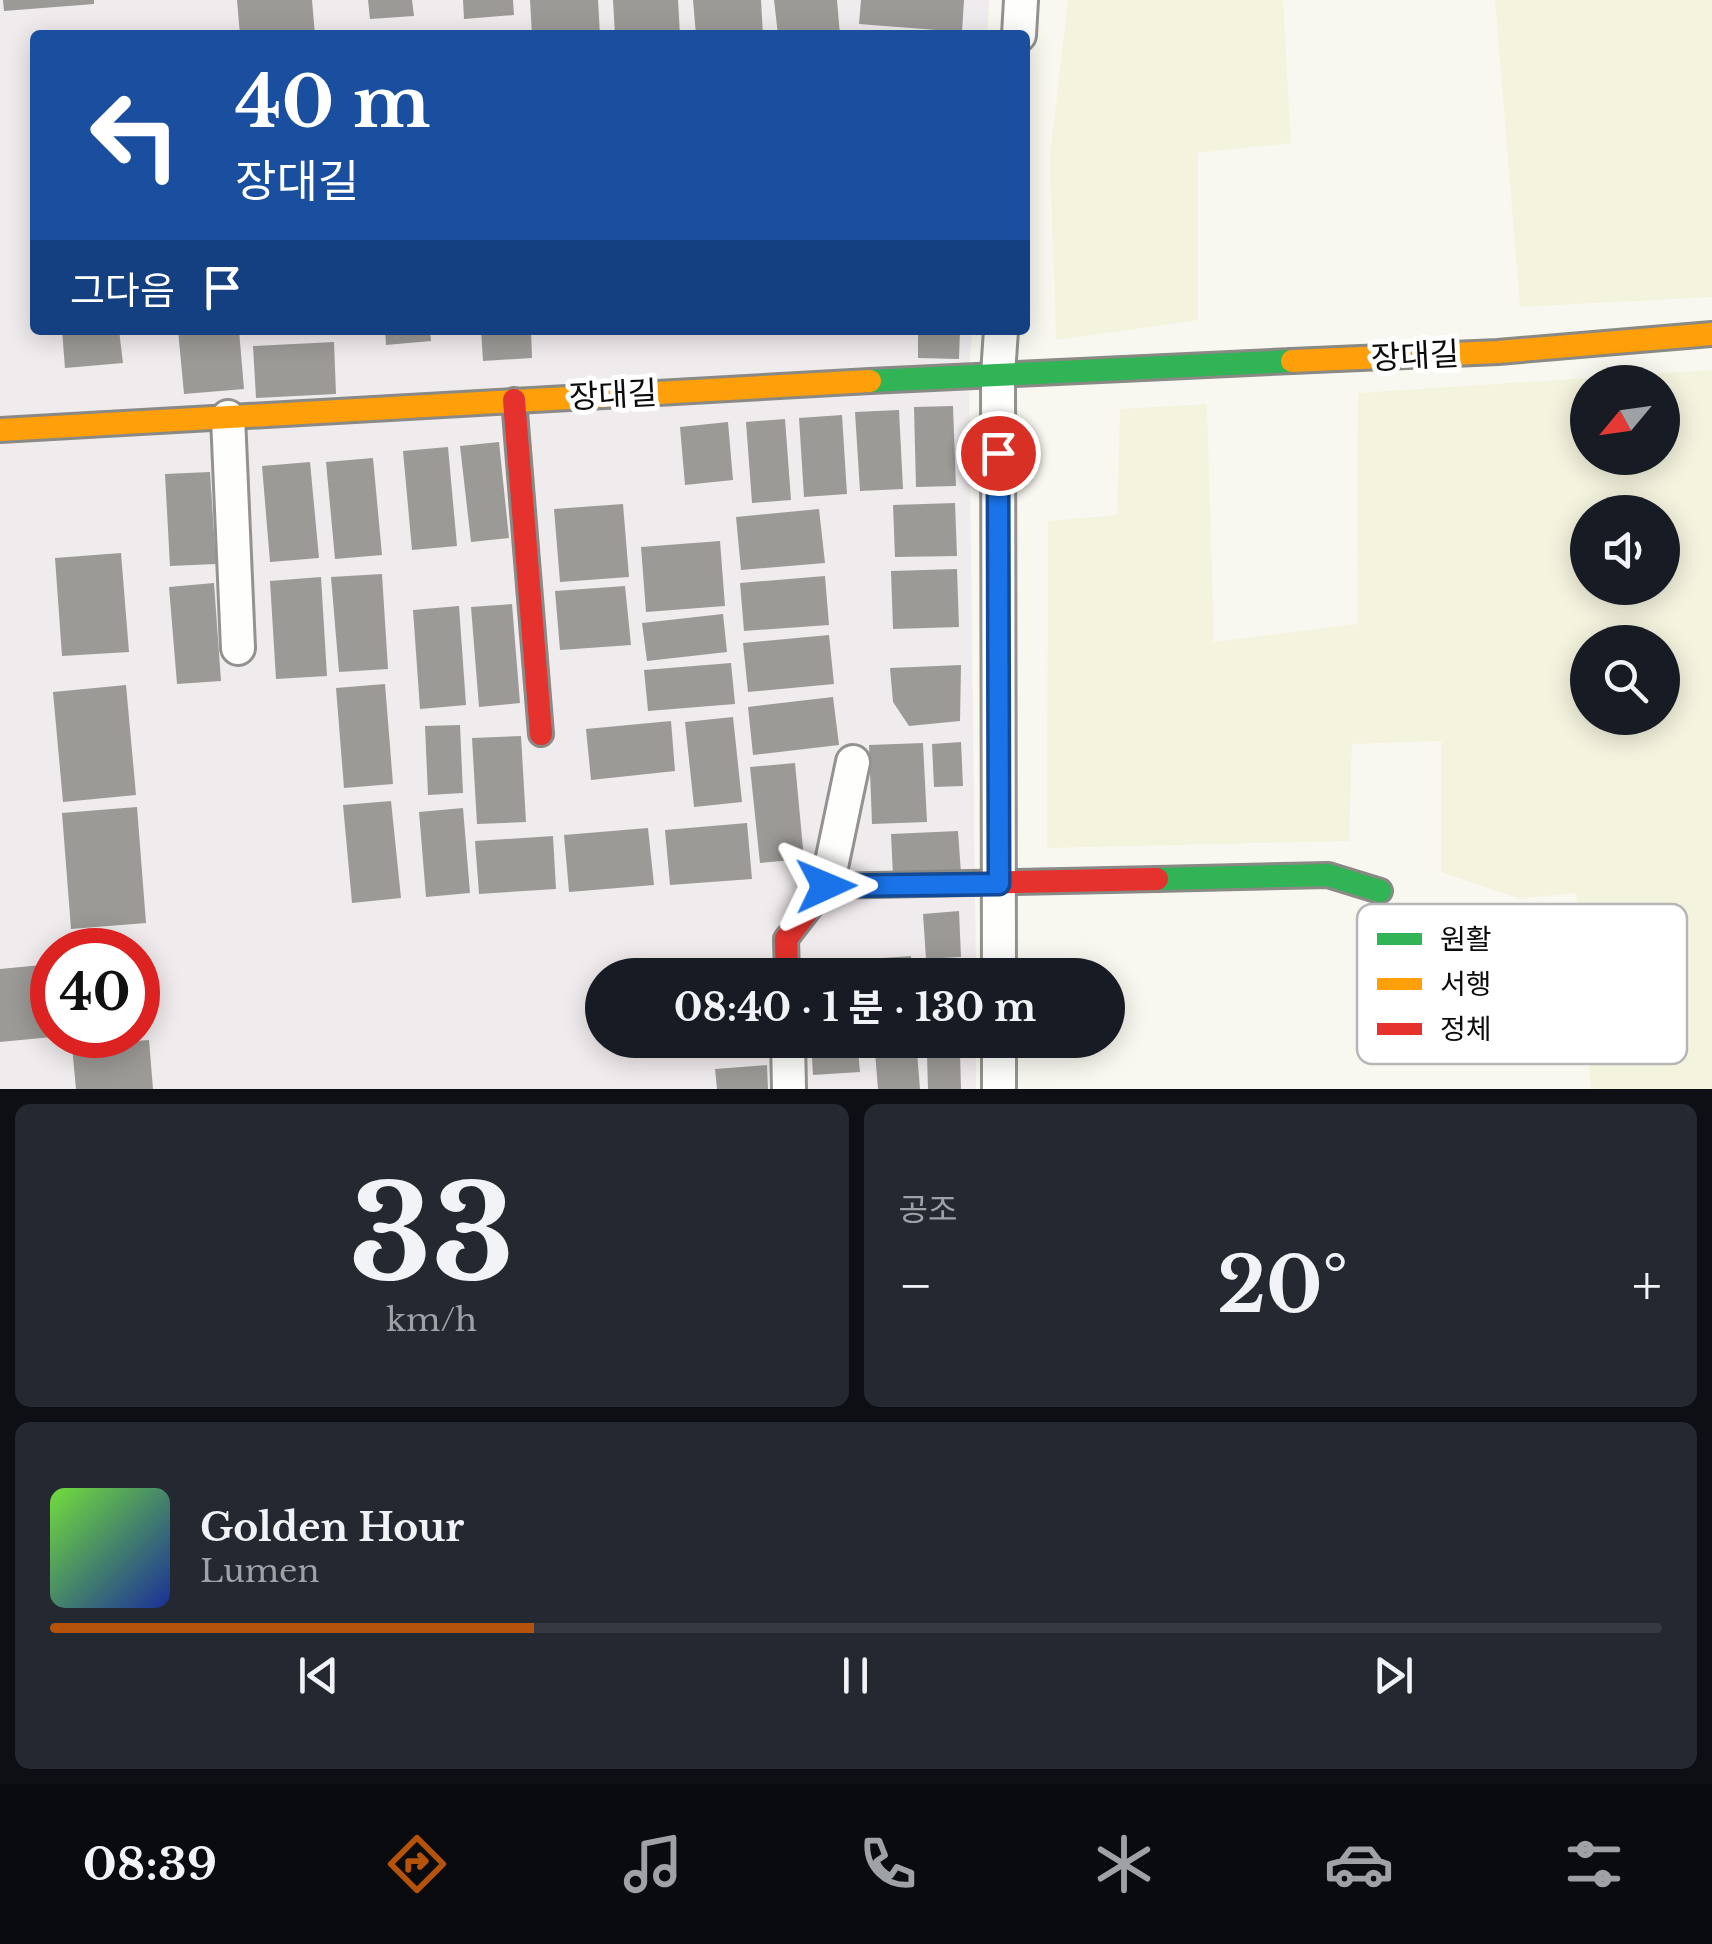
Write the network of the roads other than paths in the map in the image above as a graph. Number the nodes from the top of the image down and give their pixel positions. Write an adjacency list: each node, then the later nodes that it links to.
1 (1021, 0): 2 (street)
2 (1019, 30)
3 (1712, 334): 5 (street, 장대길)
4 (1001, 335): 5 (street)
5 (998, 374): 6 (street, 장대길); 12 (street)
6 (514, 400): 7 (street, 장대길); 10 (street)
7 (228, 417): 8 (street, 장대길); 9 (street)
8 (0, 430)
9 (238, 648)
10 (540, 734)
11 (853, 762): 13 (street)
12 (999, 884): 13 (street); 14 (street); 16 (street)
13 (826, 886): 15 (street)
14 (1380, 891)
15 (786, 958)
16 (999, 958)
17 (788, 1058): 19 (street)
18 (999, 1058): 20 (street)
19 (789, 1089)
20 (1000, 1089)

